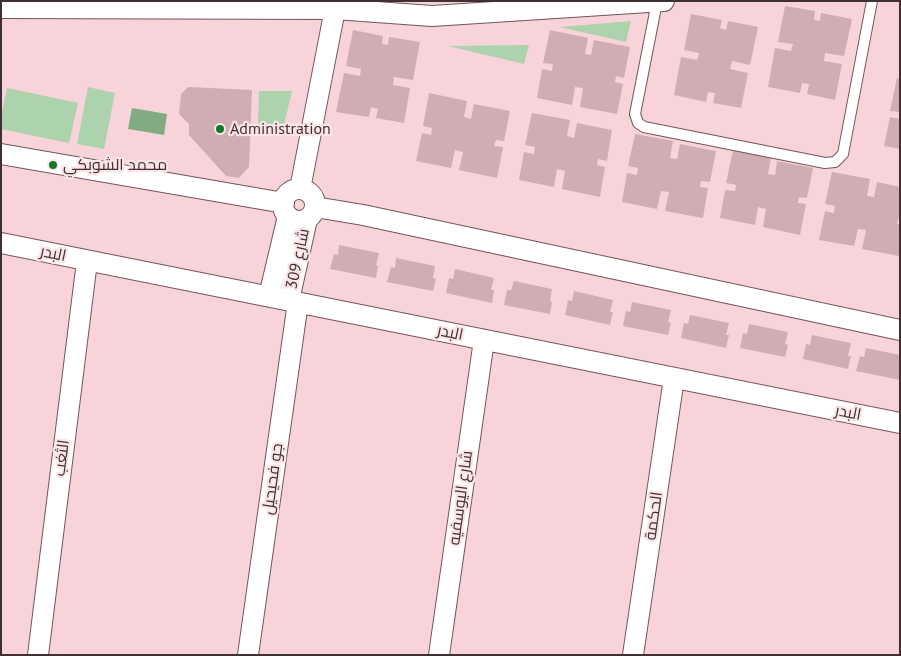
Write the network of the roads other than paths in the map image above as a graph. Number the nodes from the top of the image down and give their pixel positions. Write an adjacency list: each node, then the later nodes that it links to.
1 (872, 1): 2 (lane)
2 (660, 2): 4 (street)
3 (1, 8): 4 (street)
4 (335, 10): 6 (street)
5 (1, 154): 6 (street)
6 (298, 211): 9 (street, شارع 309); 10 (street, شارع 309); 11 (street)
7 (1, 243): 8 (street, البدر)
8 (87, 261): 9 (street, البدر); 15 (street, الثغب)
9 (269, 296): 10 (street, البدر)
10 (294, 301): 12 (street, البدر); 16 (street, جو فحيحيل)
11 (900, 330)
12 (484, 340): 13 (street, البدر); 17 (street, شارع اليوسفيه)
13 (674, 378): 14 (street, البدر); 18 (street, الحكمة)
14 (900, 424)
15 (38, 655)
16 (248, 655)
17 (439, 655)
18 (633, 655)

